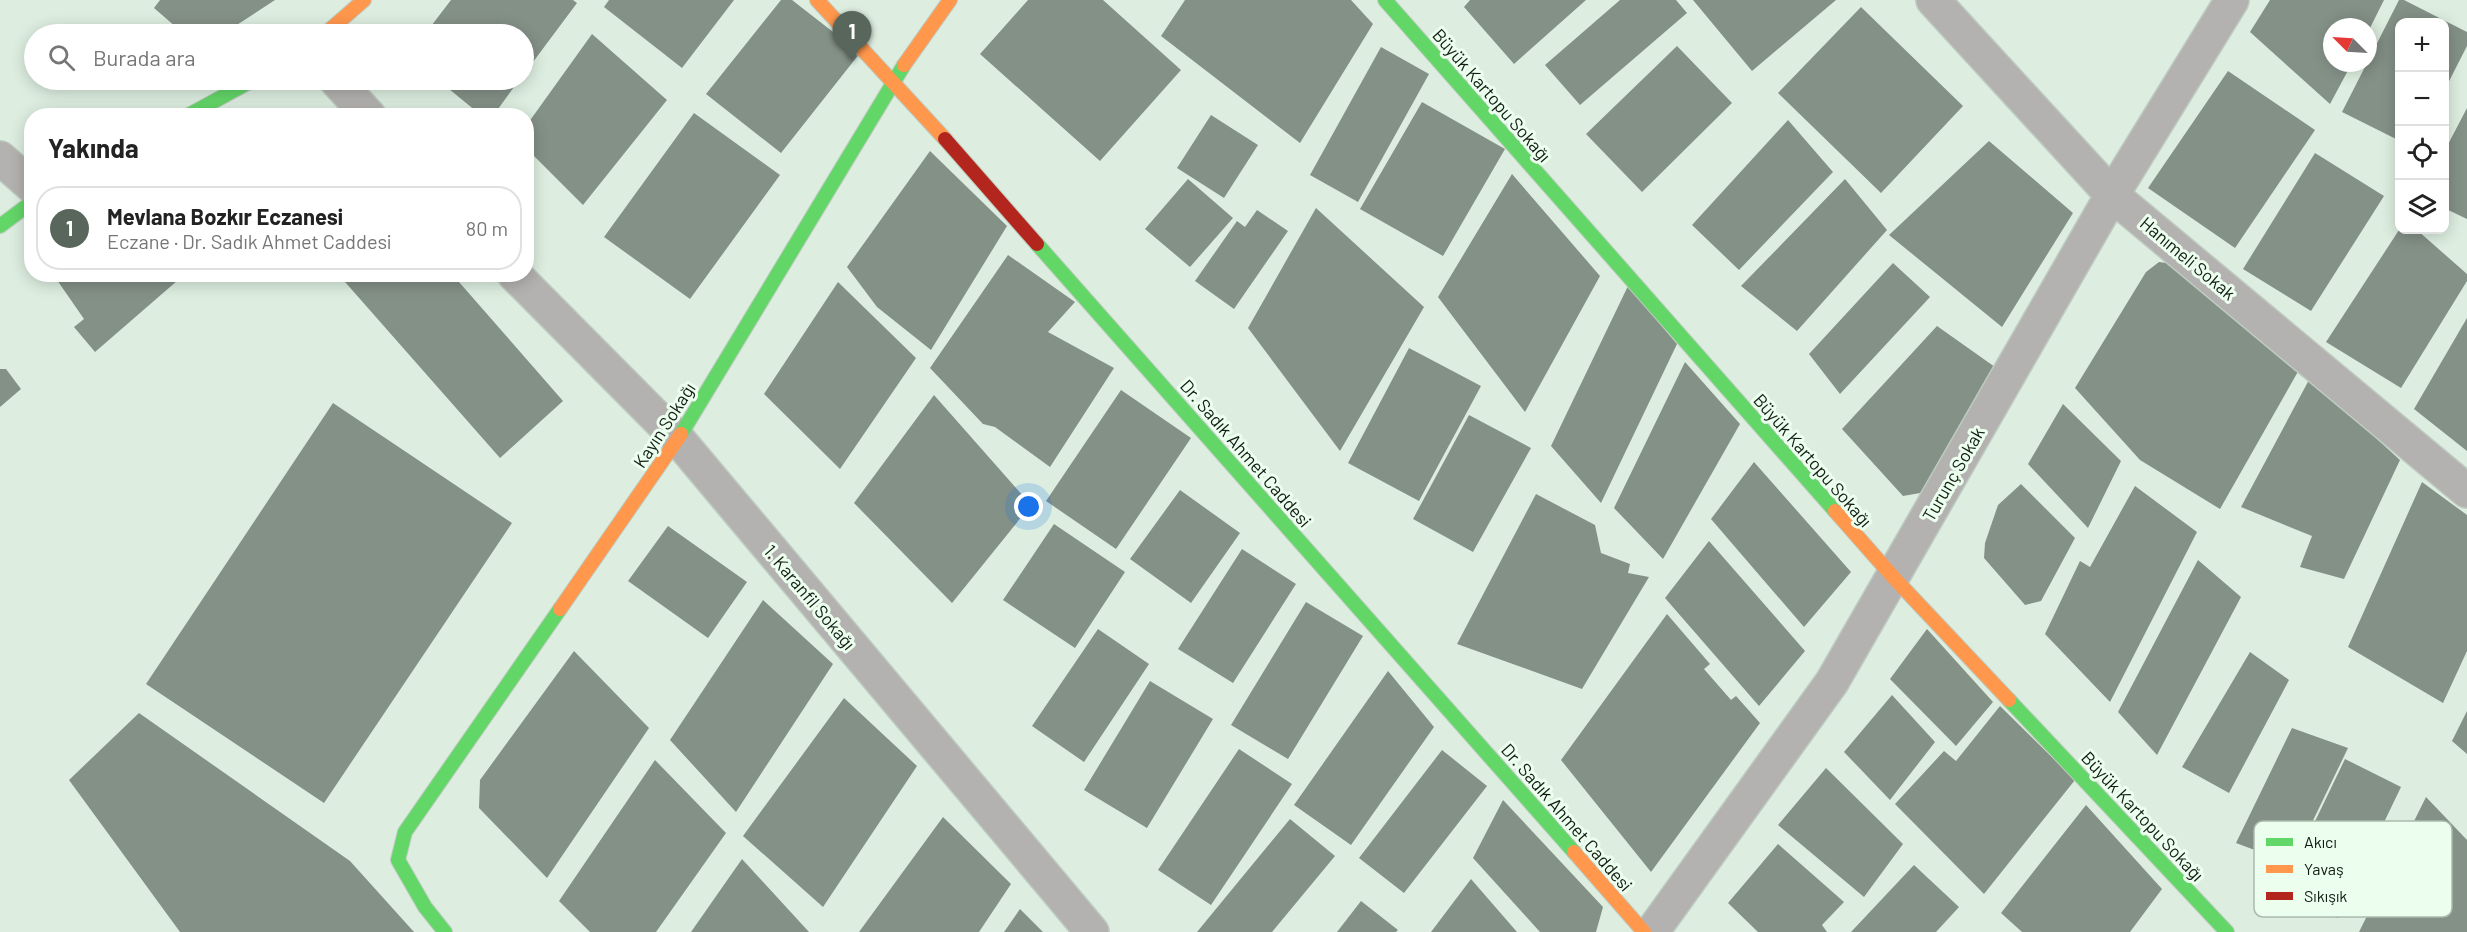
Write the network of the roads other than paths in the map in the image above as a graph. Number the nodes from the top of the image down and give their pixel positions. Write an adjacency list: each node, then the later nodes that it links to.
1 (364, 0): 7 (street)
2 (817, 0): 8 (street, Dr. Sadık Ahmet Caddesi)
3 (950, 0): 8 (street, Kayın Sokağı)
4 (1384, 0): 21 (street, Büyük Kartopu Sokağı)
5 (1933, 0): 15 (street, Hanımeli Sokak)
6 (2232, 0): 15 (street, Turunç Sokak)
7 (336, 24)
8 (893, 80): 19 (street, Kayın Sokağı); 24 (street, Dr. Sadık Ahmet Caddesi)
9 (235, 90): 11 (street)
10 (345, 90): 12 (street)
11 (202, 108)
12 (362, 108)
13 (0, 158): 14 (street)
14 (24, 179)
15 (2112, 195): 20 (street, Hanımeli Sokak); 21 (street, Turunç Sokak)
16 (24, 208): 17 (street)
17 (0, 226)
18 (522, 282): 19 (street, 1. Karanfil Sokağı)
19 (678, 439): 22 (street, Kayın Sokağı); 23 (street, 1. Karanfil Sokağı)
20 (2467, 491)
21 (1894, 578): 25 (street, Turunç Sokak); 26 (street, Büyük Kartopu Sokağı)
22 (445, 932)
23 (1092, 932)
24 (1644, 932)
25 (1652, 932)
26 (2228, 932)

